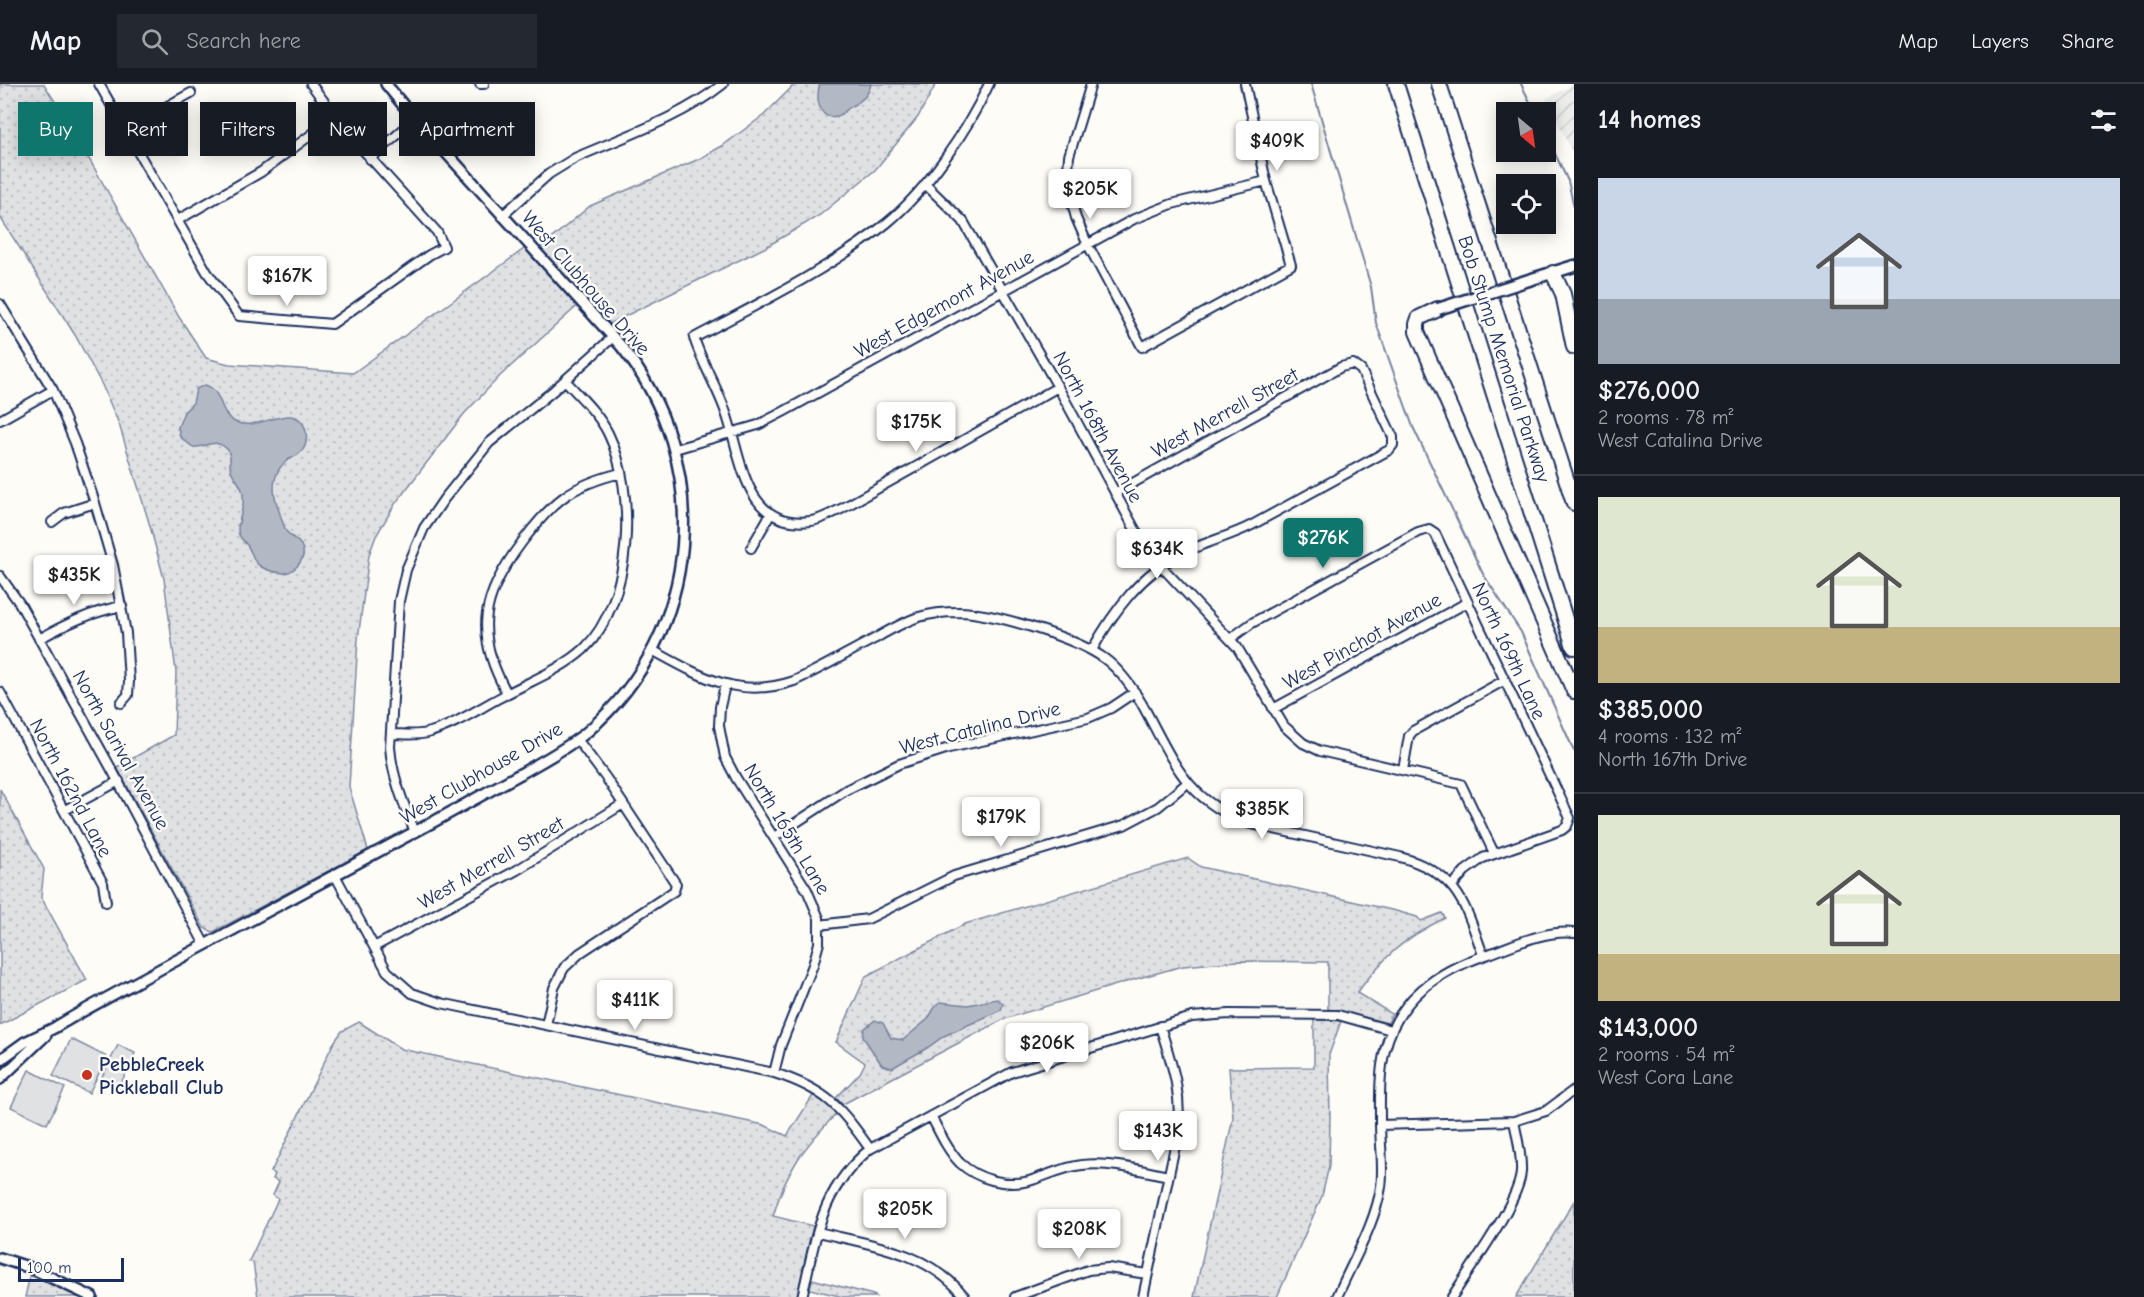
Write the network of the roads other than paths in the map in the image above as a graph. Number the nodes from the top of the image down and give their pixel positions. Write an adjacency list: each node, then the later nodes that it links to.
1 (99, 84): 11 (street)
2 (311, 84): 13 (street)
3 (386, 84): 14 (street, West Clubhouse Drive)
4 (723, 84): 23 (street)
5 (989, 84): 22 (street)
6 (1091, 84): 25 (street)
7 (1245, 84): 21 (street)
8 (1396, 84): 54 (highway, Bob Stump Memorial Parkway)
9 (1439, 84): 44 (highway, Bob Stump Memorial Parkway)
10 (191, 93): 12 (street)
11 (110, 102)
12 (175, 102)
13 (324, 102)
14 (401, 102)
15 (399, 133): 20 (street)
16 (308, 137): 24 (street)
17 (141, 156): 24 (street)
18 (368, 156): 20 (street)
19 (449, 156): 23 (street, West Clubhouse Drive)
20 (370, 159): 24 (street)
21 (1266, 181): 25 (street, West Edgemont Avenue); 25 (street)
22 (925, 184): 29 (street, North 168th Avenue); 39 (street)
23 (502, 216): 33 (street, West Clubhouse Drive)
24 (178, 220)
25 (1087, 243): 29 (street, West Edgemont Avenue)
26 (1574, 266): 27 (main road)
27 (1553, 273): 30 (highway); 32 (main road, bridge)
28 (1573, 282): 30 (highway)
29 (1004, 290): 36 (street, North 168th Avenue); 39 (street, West Edgemont Avenue)
30 (1563, 294): 34 (highway)
31 (0, 305): 37 (street)
32 (1438, 309): 59 (highway)
33 (613, 337): 35 (street); 40 (street, West Clubhouse Drive)
34 (1574, 347)
35 (565, 380): 41 (street); 65 (street)
36 (1058, 387): 42 (street, North 168th Avenue); 45 (street)
37 (53, 390): 38 (street); 43 (street)
38 (0, 420)
39 (731, 433): 40 (street, West Edgemont Avenue); 45 (street)
40 (675, 449): 55 (street, West Clubhouse Drive)
41 (621, 473): 62 (street); 62 (street)
42 (1115, 493): 48 (street, North 168th Avenue); 48 (street, West Merrell Street)
43 (95, 503): 46 (street); 51 (street)
44 (1574, 503)
45 (770, 515): 47 (street)
46 (52, 522)
47 (751, 548)
48 (1162, 567): 53 (street, North 168th Avenue); 56 (street)
49 (0, 576): 52 (street, North Sarival Avenue)
50 (1468, 602): 53 (street, North 169th Lane); 57 (street, North 169th Lane); 64 (street, West Pinchot Avenue)
51 (122, 606): 52 (street); 63 (street)
52 (39, 639): 68 (street, North Sarival Avenue)
53 (1230, 639): 64 (street, North 168th Avenue)
54 (1574, 646)
55 (652, 650): 58 (street); 66 (street, West Clubhouse Drive)
56 (1092, 650): 58 (street); 61 (street)
57 (1505, 680): 67 (street); 74 (street, North 169th Lane)
58 (725, 685): 73 (street, North 165th Lane)
59 (1574, 691)
60 (0, 692): 71 (street, North 162nd Lane)
61 (1135, 692): 69 (street); 73 (street, West Catalina Drive)
62 (507, 693): 65 (street)
63 (121, 703)
64 (1273, 709): 67 (street, North 168th Avenue)
65 (391, 734): 72 (street)
66 (577, 739): 70 (street); 72 (street, West Clubhouse Drive)
67 (1403, 770): 74 (street, North 168th Avenue)
68 (119, 781): 71 (street); 80 (street, North Sarival Avenue)
69 (1187, 783): 76 (street); 78 (street)
70 (623, 804): 81 (street, West Merrell Street); 83 (street)
71 (65, 810): 77 (street, North 162nd Lane)
72 (415, 832): 75 (street, West Clubhouse Drive)
73 (774, 837): 78 (street, North 165th Lane)
74 (1494, 853): 76 (street)
75 (334, 875): 80 (street, West Clubhouse Drive); 81 (street)
76 (1452, 886): 82 (street)
77 (106, 902)
78 (819, 925): 88 (street, North 165th Lane)
79 (1574, 933): 82 (street)
80 (205, 945): 85 (street, West Clubhouse Drive)
81 (374, 947): 83 (street)
82 (1483, 956): 86 (street)
83 (546, 1025): 88 (street)
84 (1160, 1026): 86 (street); 91 (street); 95 (street)
85 (54, 1028): 87 (street, West Clubhouse Drive); 89 (street, West Clubhouse Drive)
86 (1391, 1030): 93 (street)
87 (0, 1060)
88 (774, 1073): 94 (street)
89 (0, 1079)
90 (1574, 1090): 92 (street)
91 (931, 1116): 94 (street); 95 (street)
92 (1514, 1121): 93 (street); 105 (street)
93 (1380, 1125): 104 (street)
94 (870, 1149): 96 (street)
95 (1168, 1176): 98 (street)
96 (818, 1232): 100 (street); 101 (street)
97 (0, 1258): 99 (street)
98 (1148, 1274): 102 (street); 103 (street)
99 (92, 1297)
100 (802, 1297)
101 (965, 1297)
102 (1015, 1297)
103 (1143, 1297)
104 (1336, 1297)
105 (1452, 1297)

